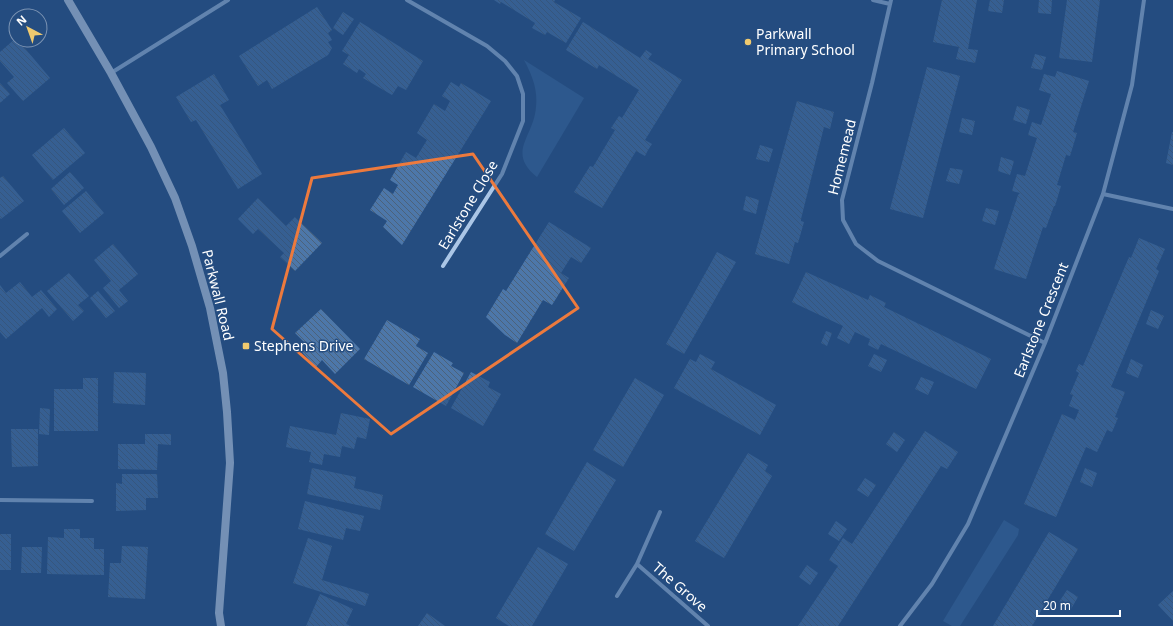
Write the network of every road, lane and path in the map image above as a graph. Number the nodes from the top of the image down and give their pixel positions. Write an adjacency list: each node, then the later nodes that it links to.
1 (68, 0): 7 (street, Parkwall Road)
2 (228, 0): 7 (street)
3 (407, 0): 12 (street, Earlstone Close)
4 (873, 0): 6 (street, Homemead)
5 (1144, 0): 8 (street, Earlstone Crescent)
6 (891, 2): 13 (street, Homemead)
7 (111, 73): 19 (street, Parkwall Road)
8 (1103, 194): 9 (street); 13 (street, Earlstone Crescent)
9 (1173, 209)
10 (27, 234): 11 (street)
11 (0, 256)
12 (443, 266)
13 (1045, 343): 21 (street, Earlstone Crescent)
14 (0, 500): 15 (street)
15 (92, 501)
16 (660, 512): 17 (street, The Grove)
17 (637, 564): 18 (street, The Grove); 20 (street, The Grove)
18 (618, 596)
19 (221, 626)
20 (708, 626)
21 (900, 626)

